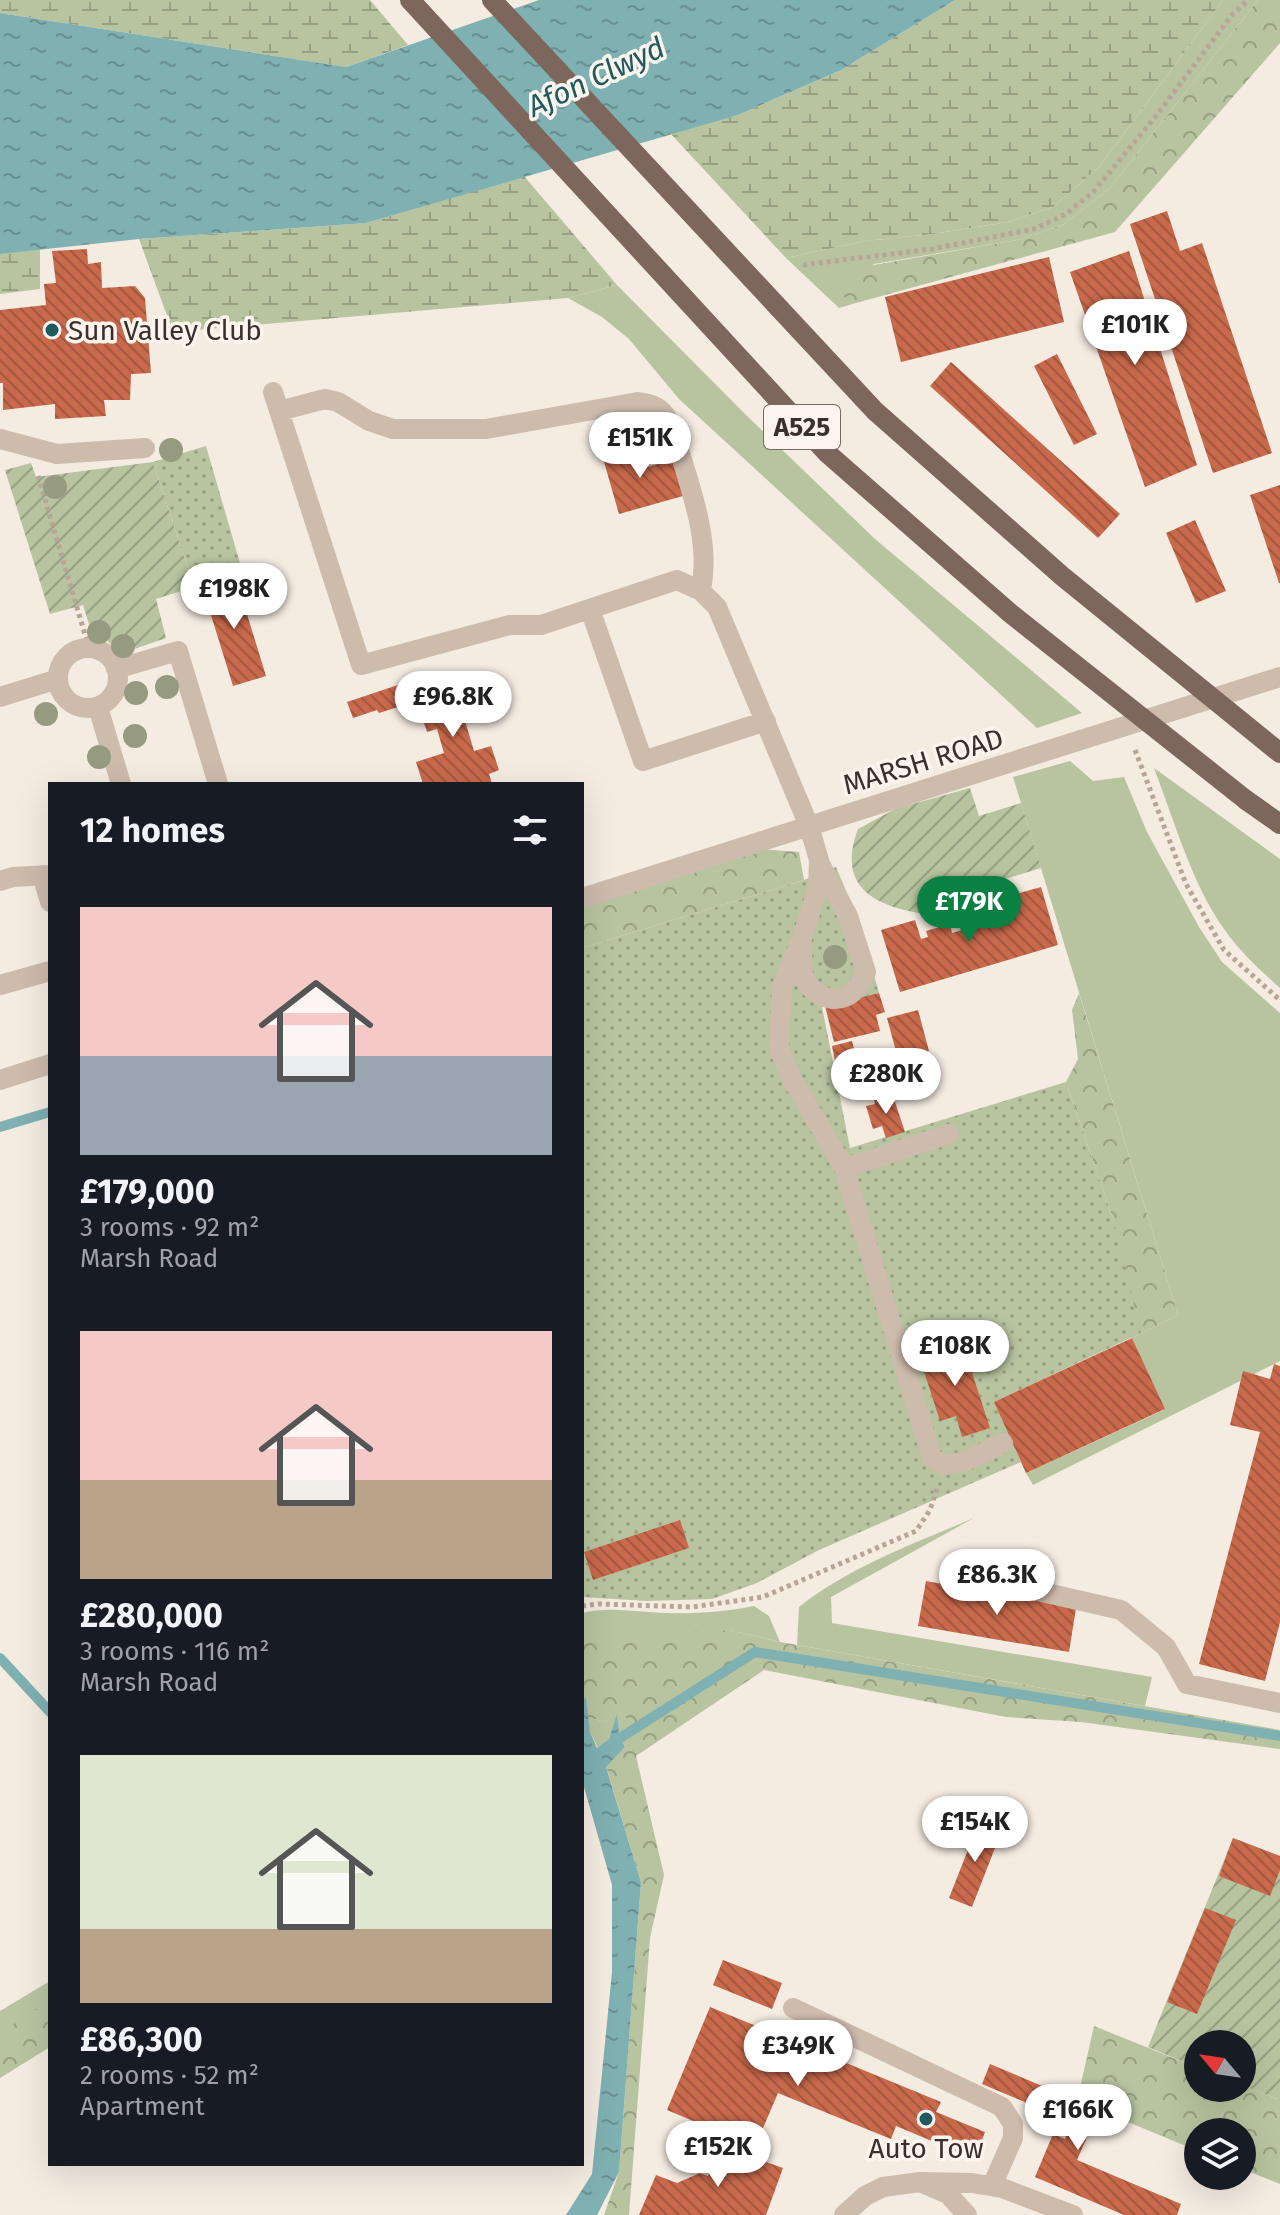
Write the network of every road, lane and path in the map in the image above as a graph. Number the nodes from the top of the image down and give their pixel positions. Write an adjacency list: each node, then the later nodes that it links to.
1 (410, 0): 21 (main road, A525, bridge)
2 (492, 0): 18 (main road, A525, bridge)
3 (1248, 0): 4 (path)
4 (803, 265)
5 (0, 439): 6 (street)
6 (29, 445): 7 (street); 10 (path)
7 (145, 448)
8 (701, 591): 9 (street); 9 (street); 16 (street)
9 (590, 609): 16 (street)
10 (89, 648): 11 (street); 13 (street)
11 (116, 669): 15 (street); 20 (street)
12 (1280, 677): 17 (street, MARSH ROAD)
13 (58, 679): 14 (street); 15 (street)
14 (0, 697)
15 (98, 707): 19 (street)
16 (766, 721): 22 (street)
17 (1127, 726): 22 (street, MARSH ROAD); 30 (path)
18 (1280, 753)
19 (120, 782)
20 (217, 782)
21 (1280, 824)
22 (809, 826): 23 (street); 26 (street, MARSH ROAD)
23 (819, 860): 27 (street); 27 (street)
24 (46, 875): 25 (street)
25 (0, 881)
26 (584, 897)
27 (802, 938): 34 (street)
28 (48, 972): 29 (street)
29 (0, 985)
30 (1280, 1000)
31 (48, 1065): 32 (street)
32 (0, 1080)
33 (949, 1134): 34 (street)
34 (844, 1168): 36 (street)
35 (1003, 1443): 36 (street)
36 (945, 1465): 38 (path)
37 (959, 1573): 39 (street)
38 (584, 1606)
39 (1280, 1703)
40 (793, 2008): 42 (street)
41 (920, 2182): 42 (street); 43 (street); 44 (street)
42 (992, 2186): 45 (street)
43 (844, 2215)
44 (967, 2215)
45 (1073, 2215)

